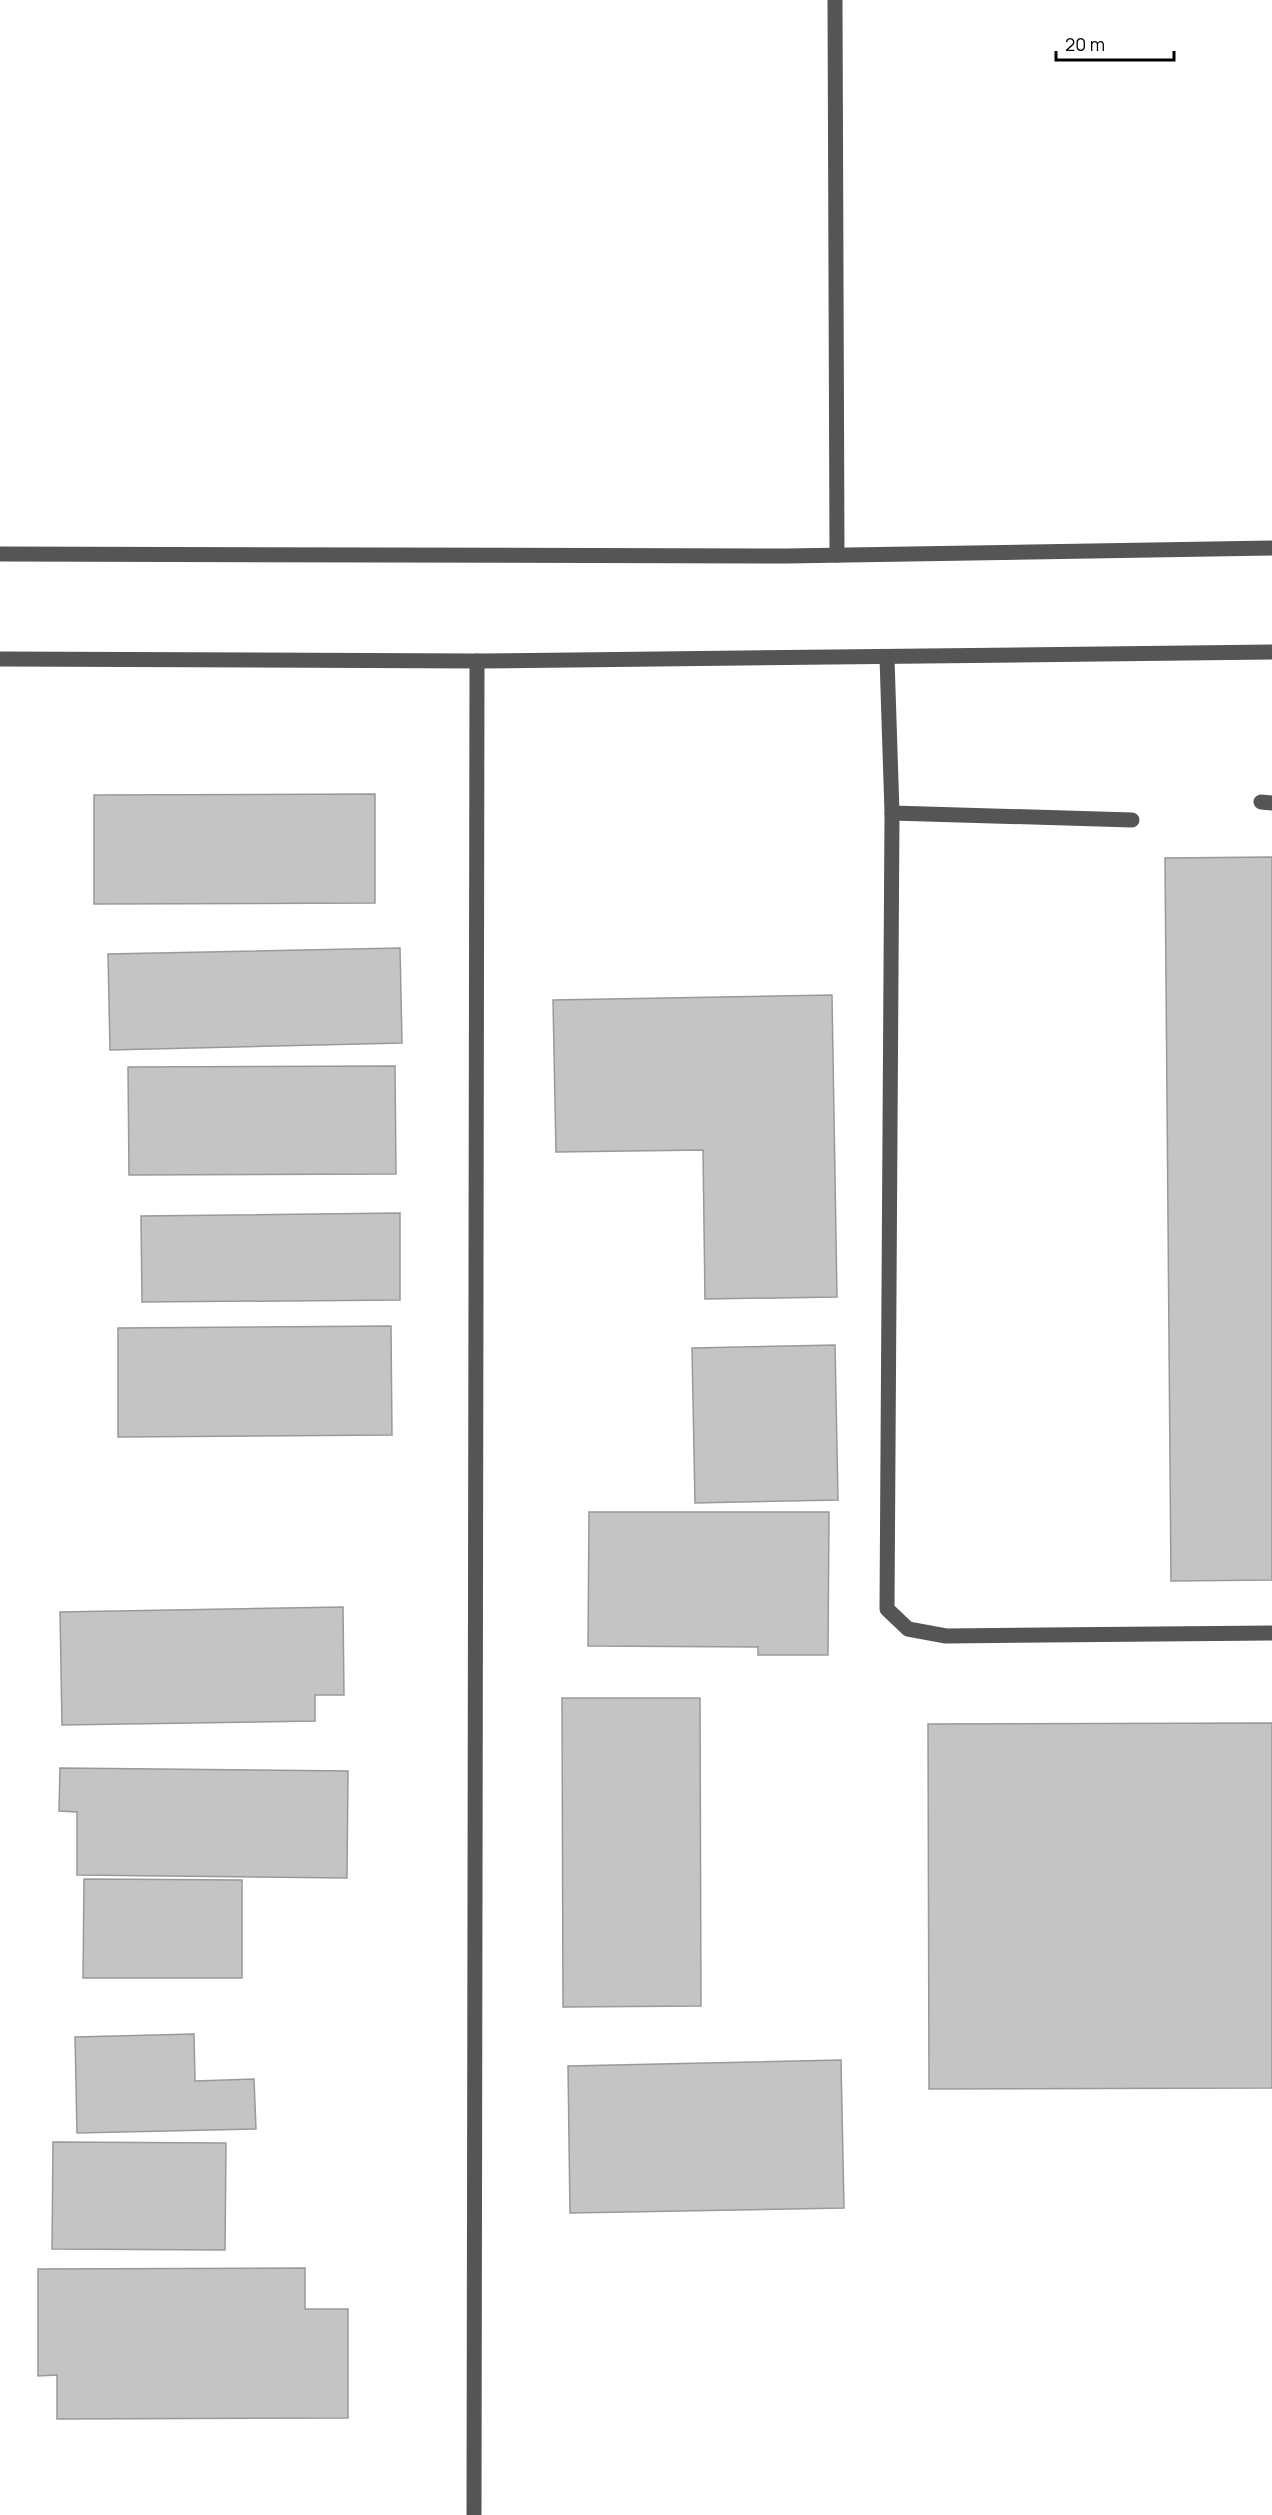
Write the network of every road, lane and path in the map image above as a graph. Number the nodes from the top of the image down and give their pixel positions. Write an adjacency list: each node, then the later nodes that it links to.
1 (835, 0): 4 (street)
2 (1272, 548): 4 (street)
3 (0, 554): 4 (street)
4 (837, 555)
5 (1272, 652): 6 (street)
6 (887, 658): 8 (street); 9 (street)
7 (0, 659): 8 (street)
8 (477, 661): 12 (street)
9 (892, 813): 10 (street); 11 (street)
10 (1132, 820)
11 (1272, 1633)
12 (474, 2515)

